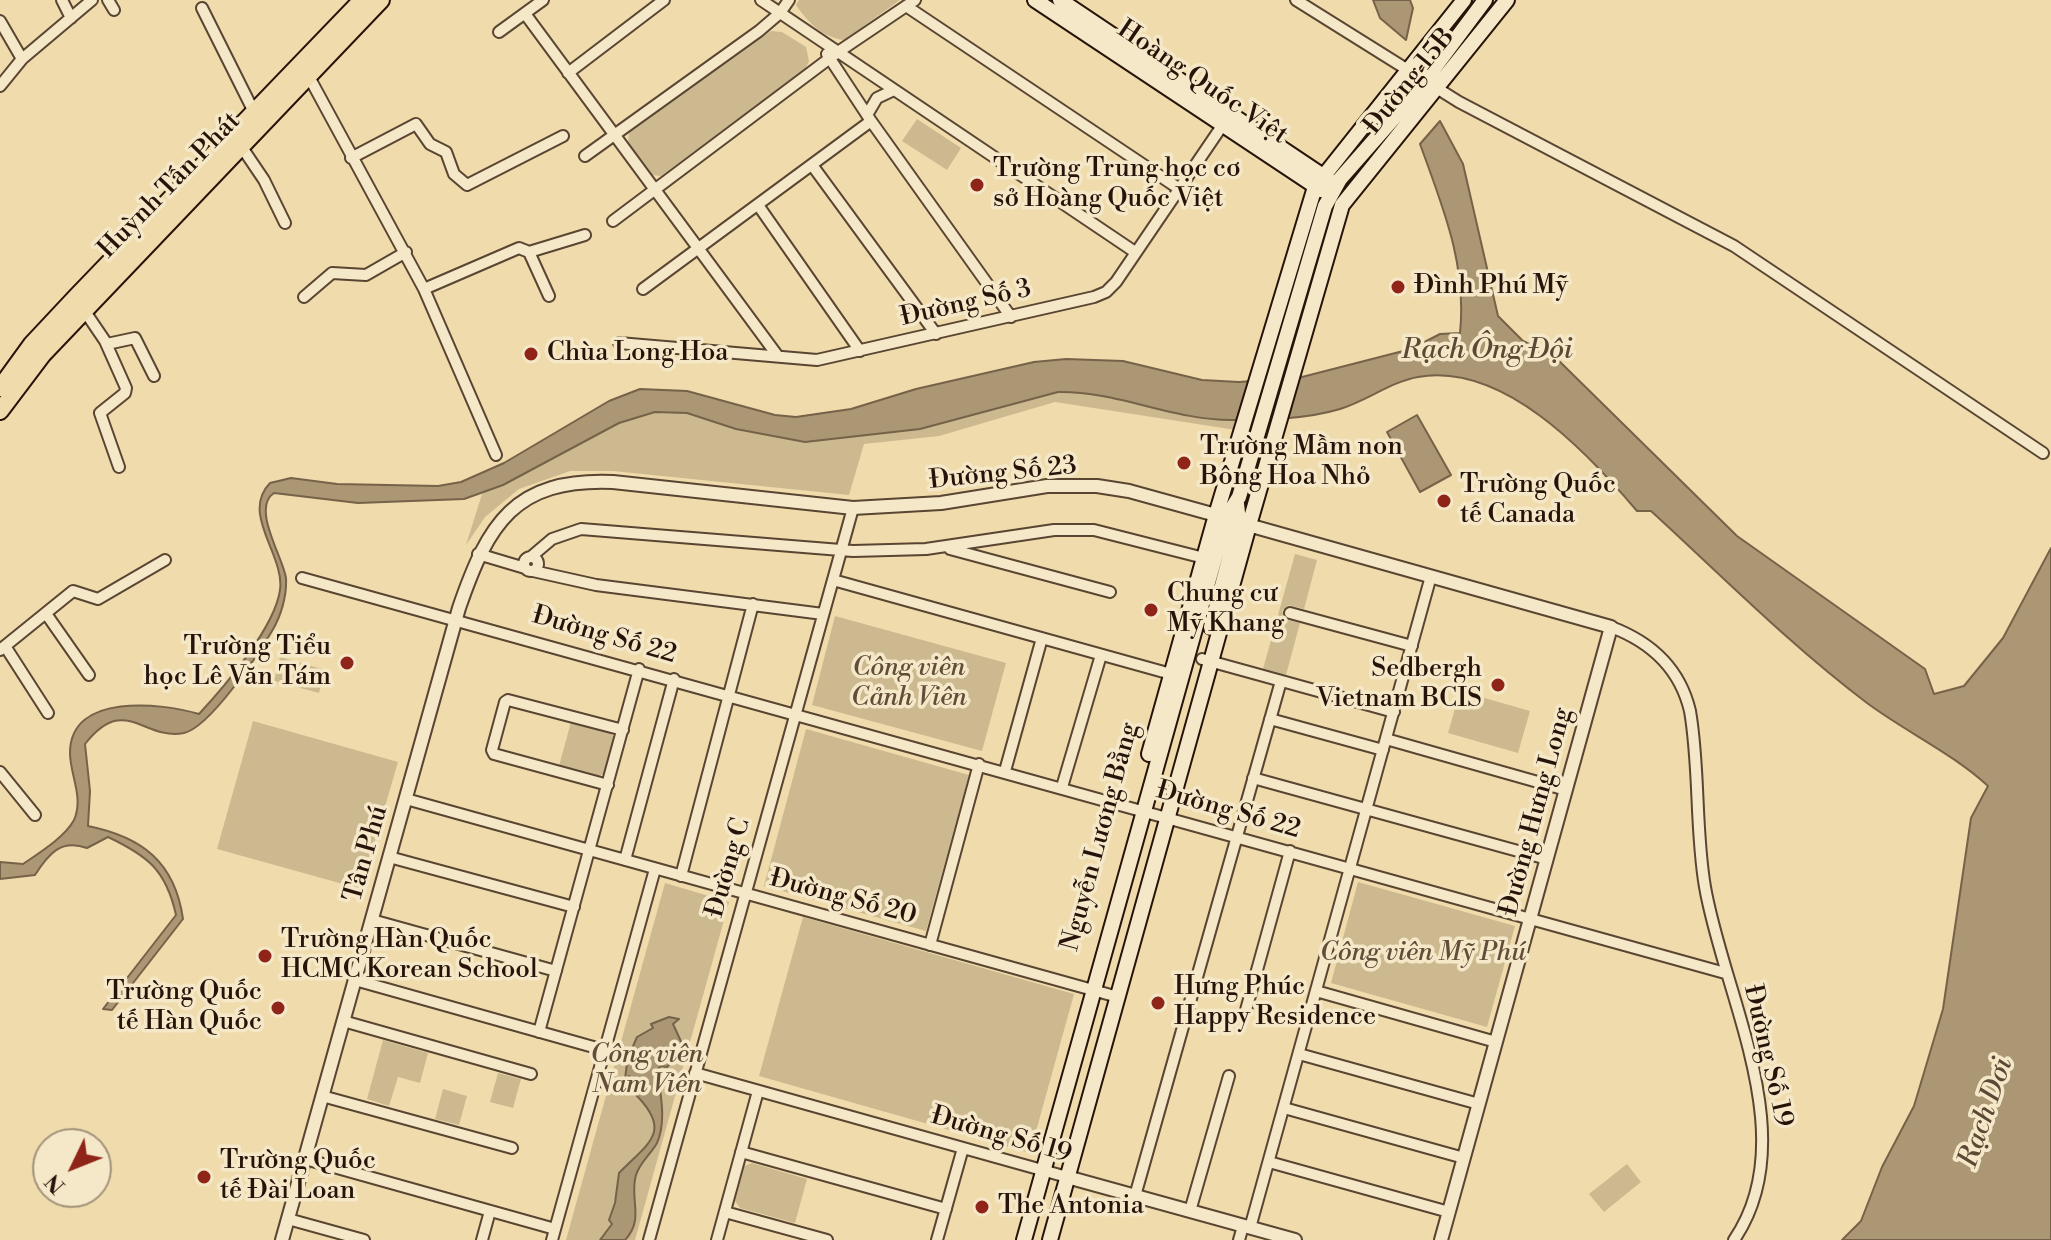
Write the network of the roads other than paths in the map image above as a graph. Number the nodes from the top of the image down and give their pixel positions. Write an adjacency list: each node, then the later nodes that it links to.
1 (62, 0): 19 (street)
2 (92, 0): 19 (street)
3 (362, 0): 26 (main road, Huỳnh Tấn Phát)
4 (381, 0): 26 (main road, Huỳnh Tấn Phát)
5 (543, 0): 18 (street)
6 (664, 0): 28 (street)
7 (761, 0): 17 (street)
8 (789, 0): 17 (street)
9 (1035, 0): 35 (main road, Hoàng Quốc Việt)
10 (1060, 0): 35 (main road, Hoàng Quốc Việt)
11 (1296, 0): 27 (street)
12 (1464, 0): 27 (main road, Đường 15B)
13 (1485, 0): 29 (main road, Đường 15B)
14 (1507, 0): 31 (main road, Đường 15B)
15 (910, 3): 23 (street); 43 (street)
16 (202, 8): 33 (street)
17 (780, 13): 22 (street); 36 (street)
18 (526, 15): 21 (street); 28 (street)
19 (71, 18): 24 (street)
20 (0, 21): 24 (street)
21 (499, 32)
22 (824, 42): 23 (street); 25 (street)
23 (838, 52): 25 (street); 32 (street)
24 (22, 59): 30 (street)
25 (829, 60): 34 (street); 44 (street)
26 (304, 69): 33 (main road, Huỳnh Tấn Phát); 38 (main road, Huỳnh Tấn Phát); 40 (street)
27 (1409, 72): 29 (street); 42 (main road, Đường 15B)
28 (568, 73): 36 (street)
29 (1424, 81): 31 (street); 45 (main road, Đường 15B)
30 (0, 86)
31 (1438, 89): 45 (main road, Đường 15B); 69 (street)
32 (894, 90): 34 (street); 54 (street)
33 (254, 112): 47 (main road, Huỳnh Tấn Phát)
34 (869, 118): 41 (street); 60 (street)
35 (1226, 120): 42 (main road, Hoàng Quốc Việt); 43 (street, Đường Số 3)
36 (614, 135): 39 (street); 44 (street)
37 (563, 136): 40 (street)
38 (241, 146): 47 (main road, Huỳnh Tấn Phát); 49 (street)
39 (585, 156)
40 (351, 158): 52 (street)
41 (812, 165): 46 (street); 61 (street)
42 (1319, 181): 45 (main road, Hoàng Quốc Việt); 73 (main road, Nguyễn Lương Bằng)
43 (1178, 188): 54 (street, Đường Số 3)
44 (654, 189): 48 (street); 51 (street)
45 (1339, 195): 73 (main road, Nguyễn Lương Bằng); 73 (main road, Nguyễn Lương Bằng)
46 (758, 205): 51 (street); 64 (street)
47 (162, 218): 59 (main road, Huỳnh Tấn Phát); 67 (main road, Huỳnh Tấn Phát)
48 (613, 221)
49 (285, 223)
50 (585, 235): 53 (street)
51 (698, 248): 56 (street); 65 (street)
52 (406, 252): 55 (street); 58 (street)
53 (529, 252): 55 (street); 57 (street)
54 (1135, 252): 60 (street, Đường Số 3)
55 (424, 289): 70 (street)
56 (643, 289)
57 (549, 296)
58 (304, 297)
59 (84, 310): 63 (street); 68 (main road, Huỳnh Tấn Phát)
60 (1011, 317): 61 (street, Đường Số 3)
61 (936, 334): 64 (street, Đường Số 3)
62 (619, 343): 65 (street, Đường Số 3)
63 (107, 344): 66 (street); 71 (street)
64 (860, 351): 65 (street, Đường Số 3)
65 (777, 355)
66 (154, 376)
67 (0, 388)
68 (0, 411)
69 (2043, 453)
70 (496, 455)
71 (119, 467)
72 (853, 508): 73 (street, Đường Số 23); 75 (street, Đường C); 76 (street, Đường Số 23)
73 (1232, 520): 77 (main road, Nguyễn Lương Bằng); 80 (street, Đường Số 23); 94 (main road, Nguyễn Lương Bằng); 115 (main road, Nguyễn Lương Bằng)
74 (945, 547): 75 (street); 77 (street); 83 (street)
75 (840, 550): 79 (street); 82 (street, Đường C)
76 (478, 554): 79 (street); 88 (street, Đường Số 23)
77 (1204, 558): 96 (main road, Nguyễn Lương Bằng)
78 (165, 560): 87 (street)
79 (529, 569): 84 (street)
80 (1431, 576): 89 (street, Đường Số 23); 91 (street)
81 (302, 578): 88 (street, Đường Số 22)
82 (833, 580): 86 (street, Đường C); 90 (street)
83 (1110, 592)
84 (753, 604): 86 (street); 100 (street)
85 (1290, 613): 91 (street)
86 (823, 614): 103 (street, Đường C)
87 (47, 615): 92 (street); 97 (street)
88 (456, 618): 95 (street, Đường Số 22); 114 (street, Tân Phú)
89 (1611, 627): 113 (street, Đường Hưng Long); 134 (street, Đường Số 19)
90 (1042, 638): 93 (street); 108 (street)
91 (1412, 646): 101 (street)
92 (3, 648): 102 (street)
93 (1101, 655): 96 (street); 112 (street)
94 (1206, 660): 99 (street); 118 (main road, Nguyễn Lương Bằng)
95 (639, 669): 98 (street, Đường Số 22); 105 (street)
96 (1171, 674): 115 (main road, Nguyễn Lương Bằng)
97 (89, 675)
98 (674, 679): 100 (street, Đường Số 22); 124 (street)
99 (1281, 681): 101 (street); 104 (street)
100 (729, 694): 103 (street, Đường Số 22); 127 (street)
101 (1394, 712): 106 (street)
102 (48, 713)
103 (795, 713): 107 (street, Đường Số 22); 128 (street, Đường C)
104 (1270, 719): 106 (street); 110 (street)
105 (623, 730): 111 (street); 111 (street)
106 (1385, 744): 113 (street); 116 (street)
107 (979, 764): 108 (street, Đường Số 22); 132 (street)
108 (1005, 771): 112 (street, Đường Số 22)
109 (0, 772): 117 (street)
110 (1253, 778): 116 (street); 119 (street)
111 (608, 785): 120 (street)
112 (1062, 787): 115 (street, Đường Số 22)
113 (1566, 790): 123 (street, Đường Hưng Long)
114 (406, 799): 120 (street, Đường Số 20); 122 (street, Tân Phú)
115 (1139, 809): 118 (street, Đường Số 22); 136 (main road, Nguyễn Lương Bằng)
116 (1367, 809): 123 (street); 125 (street)
117 (35, 815)
118 (1163, 816): 119 (street, Đường Số 22); 138 (main road, Nguyễn Lương Bằng)
119 (1237, 836): 121 (street, Đường Số 22); 160 (street)
120 (590, 850): 124 (street, Đường Số 20); 129 (street)
121 (1290, 851): 125 (street, Đường Số 22); 139 (street)
122 (389, 857): 129 (street); 131 (street, Tân Phú)
123 (1547, 859): 130 (street, Đường Hưng Long)
124 (625, 860): 126 (street, Đường Số 20)
125 (1350, 868): 130 (street, Đường Số 22); 137 (street)
126 (655, 869): 127 (street, Đường Số 20); 143 (street)
127 (681, 876): 128 (street, Đường Số 20)
128 (745, 894): 132 (street, Đường Số 20); 145 (street, Đường C)
129 (574, 907): 133 (street)
130 (1530, 918): 134 (street, Đường Số 22); 142 (street, Đường Hưng Long)
131 (372, 920): 133 (street); 135 (street, Tân Phú)
132 (930, 945): 136 (street, Đường Số 20)
133 (556, 971): 141 (street)
134 (1725, 973): 183 (street, Đường Số 19)
135 (355, 980): 140 (street, Tân Phú); 141 (street)
136 (1089, 989): 138 (street, Đường Số 20); 158 (main road, Nguyễn Lương Bằng)
137 (1316, 991): 142 (street); 144 (street)
138 (1113, 996): 159 (main road, Nguyễn Lương Bằng)
139 (1246, 1010)
140 (343, 1021): 146 (street); 149 (street, Tân Phú)
141 (539, 1032): 143 (street)
142 (1496, 1042): 150 (street, Đường Hưng Long)
143 (604, 1050): 168 (street)
144 (1299, 1054): 150 (street); 151 (street)
145 (695, 1073): 148 (street, Đường Số 19); 172 (street, Đường C)
146 (531, 1074)
147 (1229, 1076): 163 (street)
148 (758, 1091): 153 (street, Đường Số 19); 154 (street)
149 (322, 1096): 152 (street); 156 (street, Tân Phú)
150 (1479, 1104): 155 (street, Đường Hưng Long)
151 (1284, 1108): 155 (street); 157 (street)
152 (512, 1148)
153 (963, 1148): 158 (street, Đường Số 19); 161 (street)
154 (741, 1152): 161 (street); 164 (street)
155 (1464, 1158): 165 (street, Đường Hưng Long)
156 (305, 1159): 162 (street); 166 (street, Tân Phú)
157 (1269, 1162): 165 (street); 167 (street)
158 (1038, 1169): 159 (street, Đường Số 19); 176 (main road, Nguyễn Lương Bằng); 177 (main road, Nguyễn Lương Bằng)
159 (1063, 1176): 160 (street, Đường Số 19); 178 (main road, Nguyễn Lương Bằng); 179 (main road, Nguyễn Lương Bằng)
160 (1135, 1196): 163 (street, Đường Số 19)
161 (946, 1209): 175 (street)
162 (490, 1211): 168 (street); 171 (street)
163 (1190, 1211): 167 (street, Đường Số 19)
164 (725, 1212): 173 (street); 174 (street)
165 (1449, 1212): 182 (street, Đường Hưng Long)
166 (288, 1219): 169 (street, Tân Phú); 170 (street)
167 (1247, 1227): 180 (street); 181 (street, Đường Số 19)
168 (553, 1234)
169 (282, 1240)
170 (364, 1240)
171 (482, 1240)
172 (649, 1240)
173 (717, 1240)
174 (827, 1240)
175 (937, 1240)
176 (1014, 1240)
177 (1024, 1240)
178 (1040, 1240)
179 (1050, 1240)
180 (1239, 1240)
181 (1295, 1240)
182 (1441, 1240)
183 (1734, 1240)

